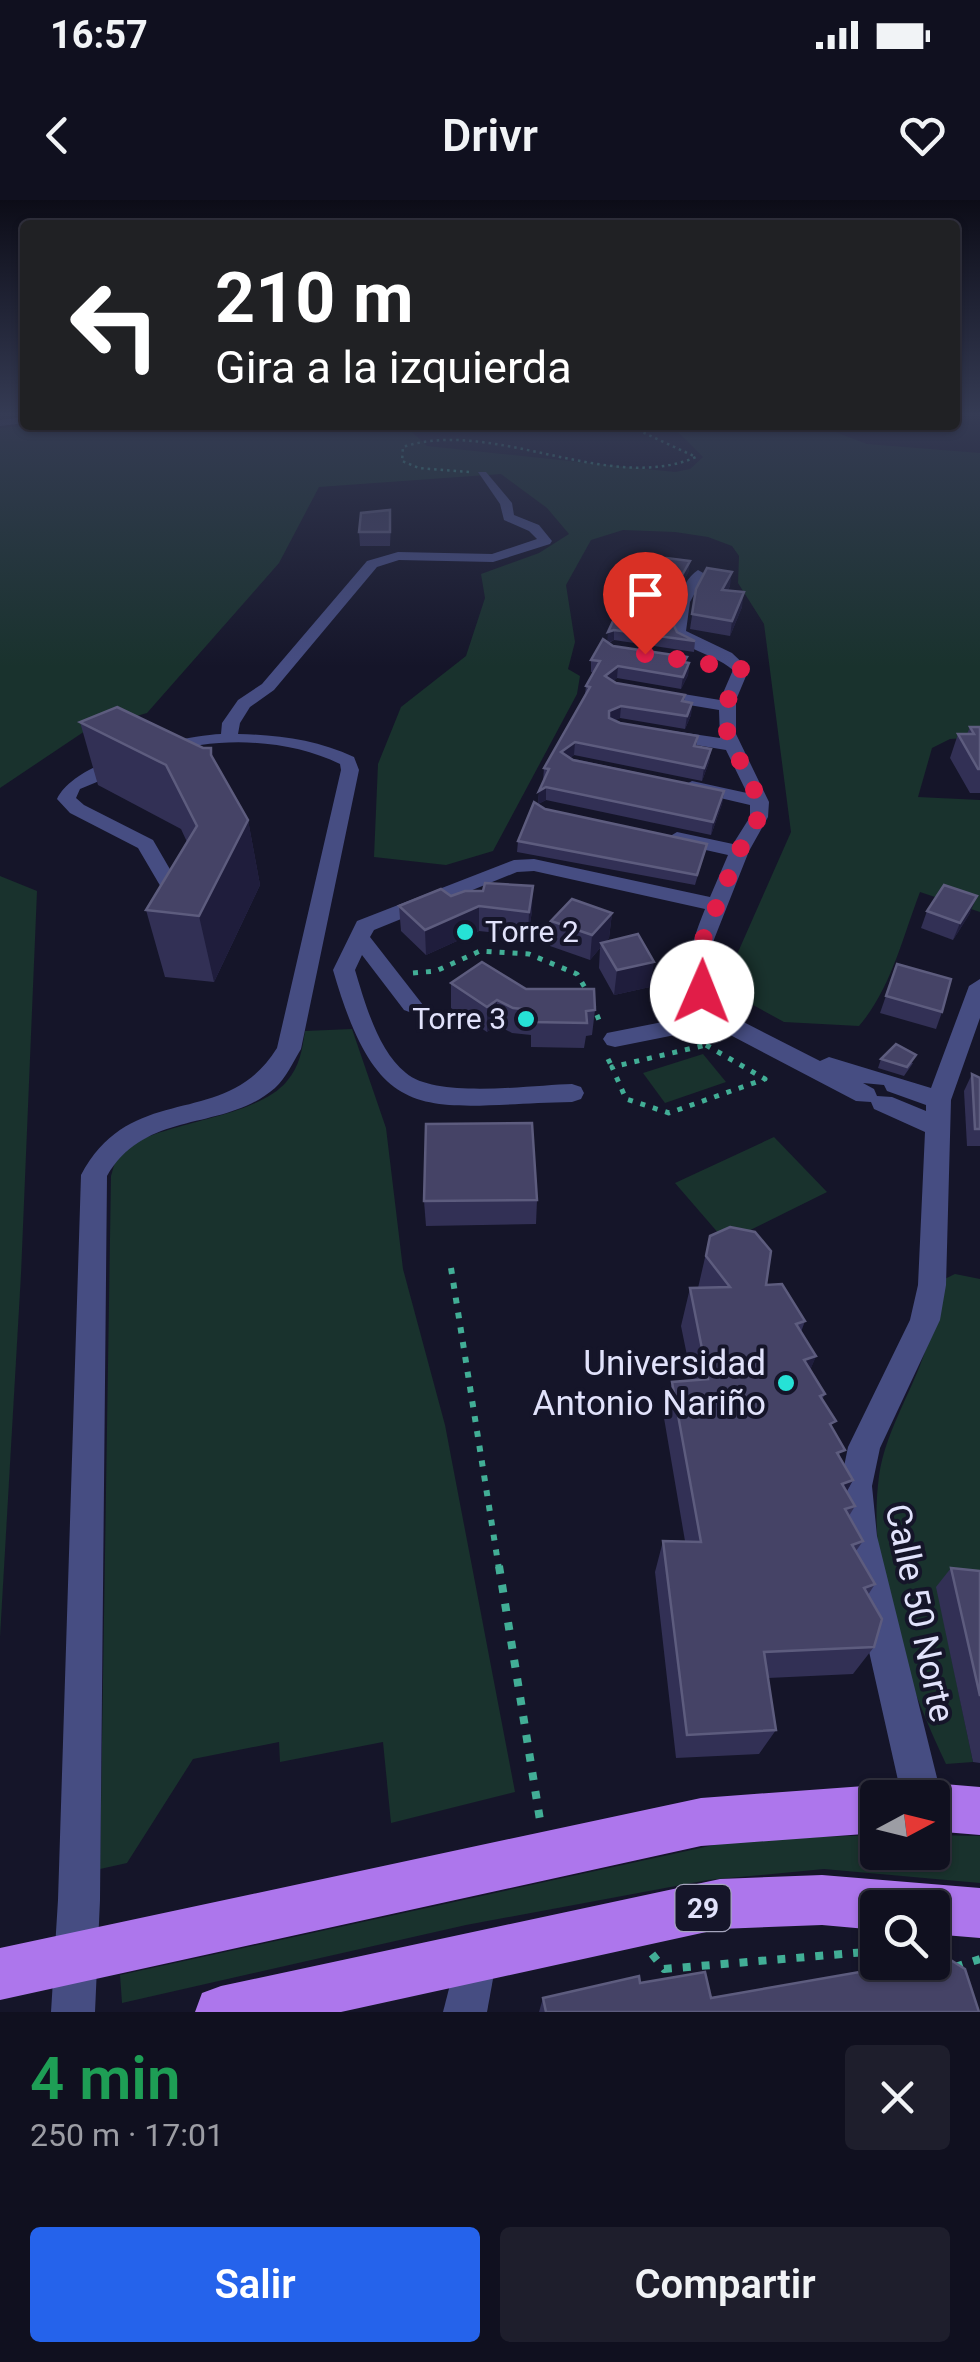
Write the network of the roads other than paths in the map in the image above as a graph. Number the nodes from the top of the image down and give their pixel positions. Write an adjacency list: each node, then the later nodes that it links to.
1 (502, 499): 8 (street)
2 (698, 574): 4 (street)
3 (686, 660): 4 (street)
4 (741, 669): 6 (street)
5 (634, 690): 6 (street)
6 (727, 706): 9 (street)
7 (656, 733): 9 (street)
8 (230, 737): 14 (street); 28 (street)
9 (730, 745): 11 (street)
10 (665, 781): 11 (street)
11 (760, 802): 13 (street)
12 (662, 835): 13 (street)
13 (739, 851): 15 (street)
14 (172, 890)
15 (717, 905): 16 (street); 19 (street)
16 (359, 937): 18 (street); 21 (street)
17 (980, 986): 22 (street, Calle 50 Norte)
18 (412, 1005)
19 (718, 1020): 20 (street); 22 (street)
20 (616, 1040)
21 (572, 1093)
22 (937, 1113): 23 (street, Calle 50 Norte)
23 (918, 1780)
24 (950, 1809): 26 (main road)
25 (860, 1810): 28 (main road)
26 (980, 1811)
27 (980, 1912): 29 (main road, 29)
28 (77, 1959): 30 (main road); 31 (street)
29 (454, 1961): 32 (main road); 33 (street)
30 (0, 1974)
31 (73, 2012)
32 (221, 2012)
33 (466, 2012)

